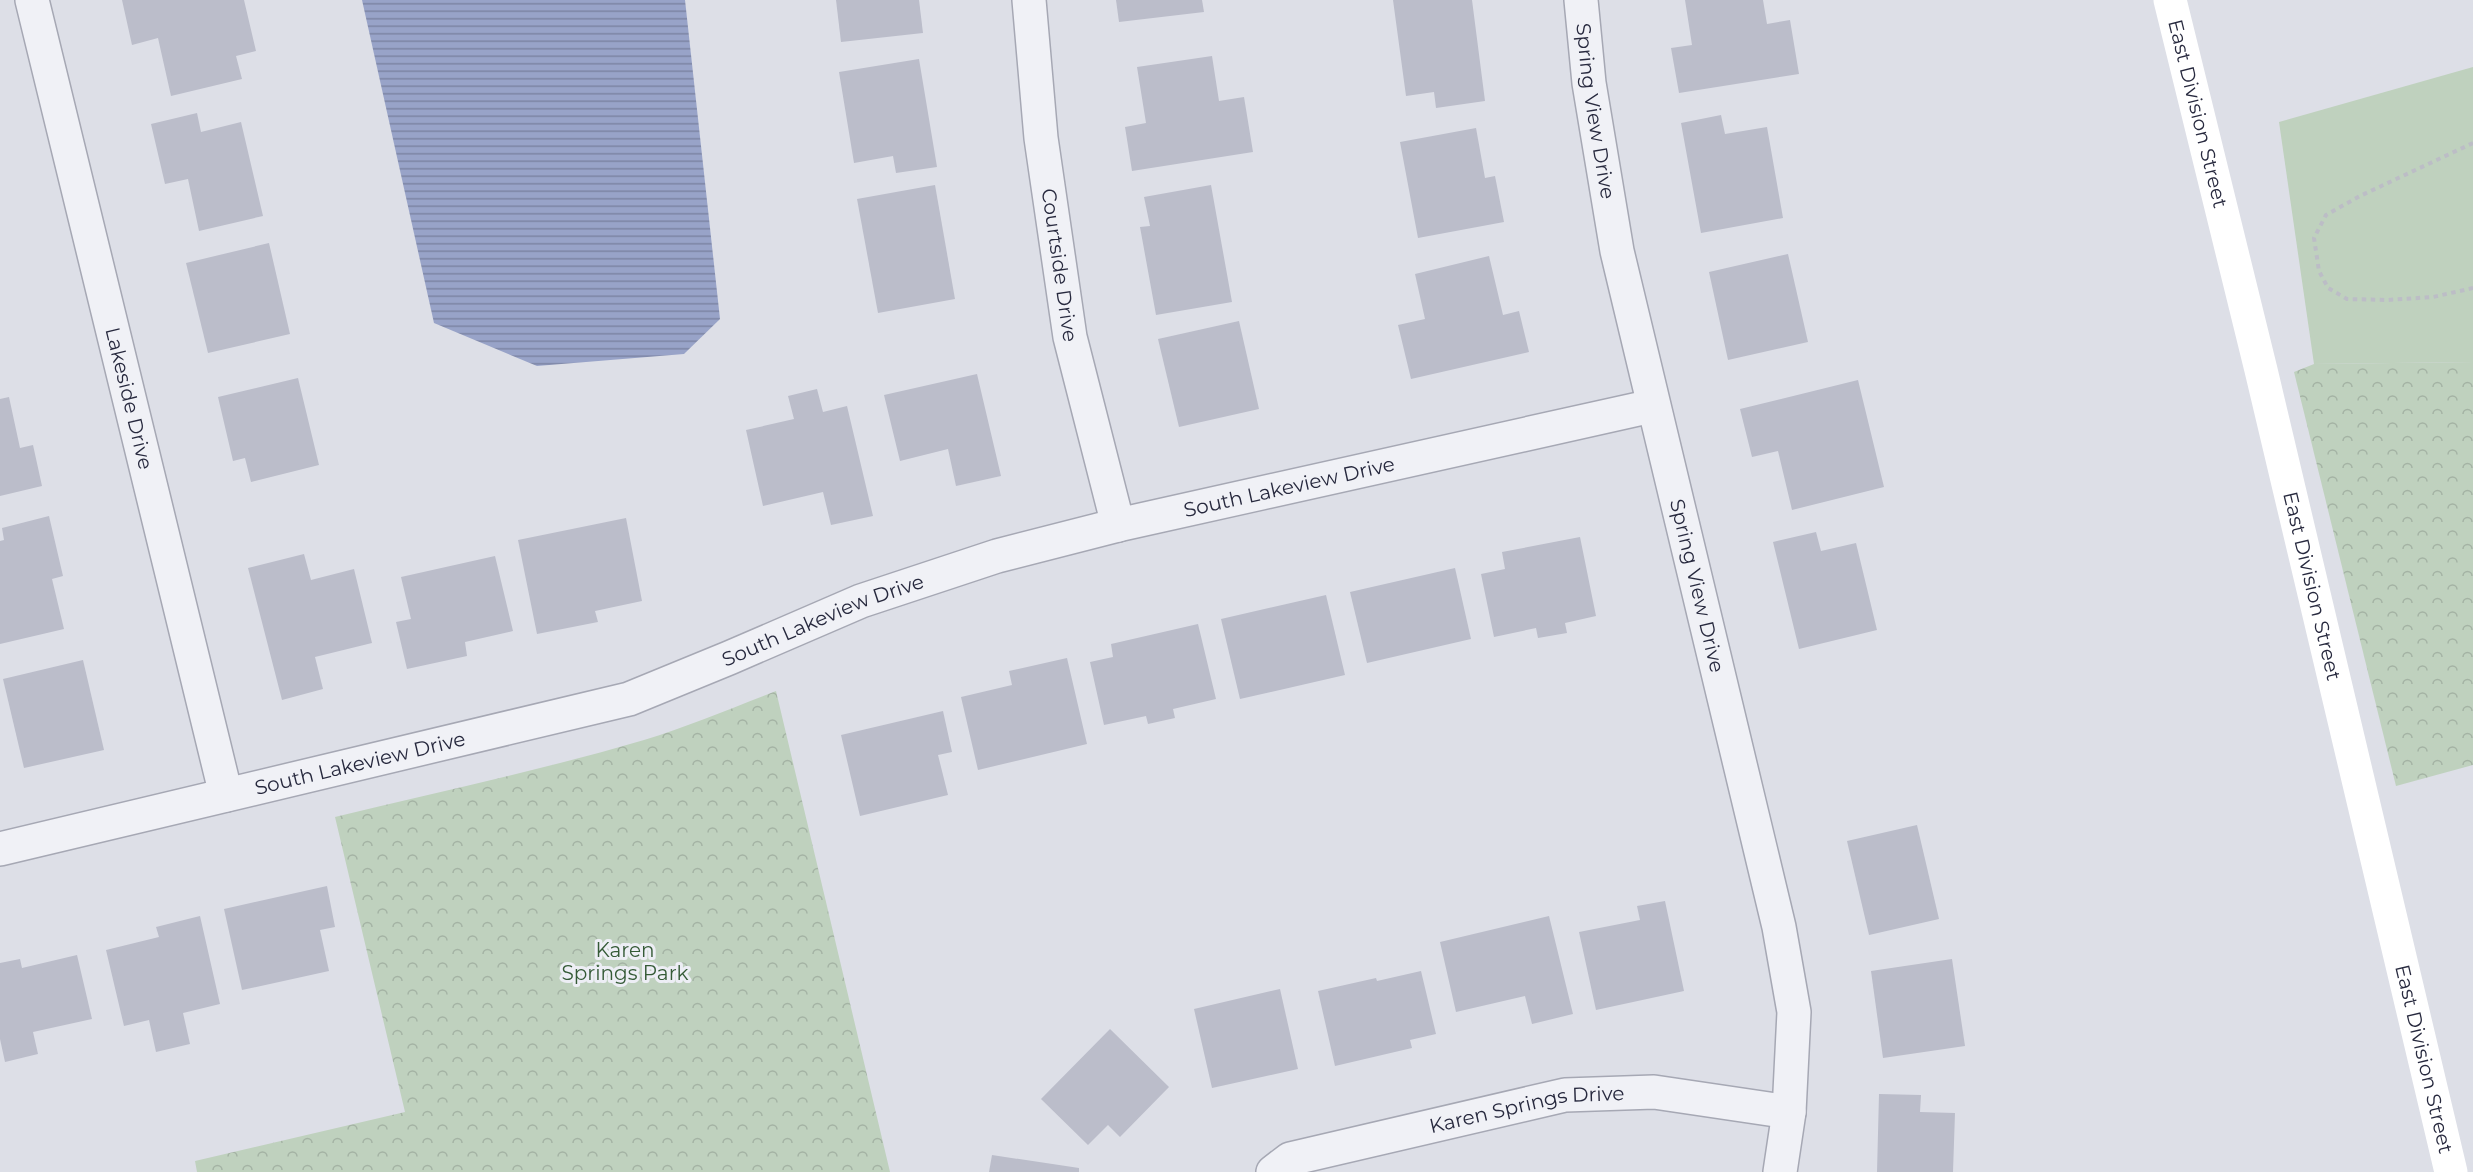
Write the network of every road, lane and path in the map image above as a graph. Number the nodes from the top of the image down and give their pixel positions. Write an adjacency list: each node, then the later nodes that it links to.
1 (32, 0): 9 (street, Lakeside Drive)
2 (1029, 0): 8 (street, Courtside Drive)
3 (1581, 0): 7 (street, Spring View Drive)
4 (2170, 0): 14 (street, East Division Street)
5 (2473, 143): 6 (path)
6 (2473, 288)
7 (1652, 406): 8 (street, South Lakeview Drive); 11 (street, Spring View Drive)
8 (1118, 525): 9 (street, South Lakeview Drive)
9 (226, 795): 10 (street, South Lakeview Drive)
10 (0, 849)
11 (1789, 1112): 12 (street, Karen Springs Drive); 13 (street, Spring View Drive)
12 (1273, 1172)
13 (1780, 1172)
14 (2451, 1172)

